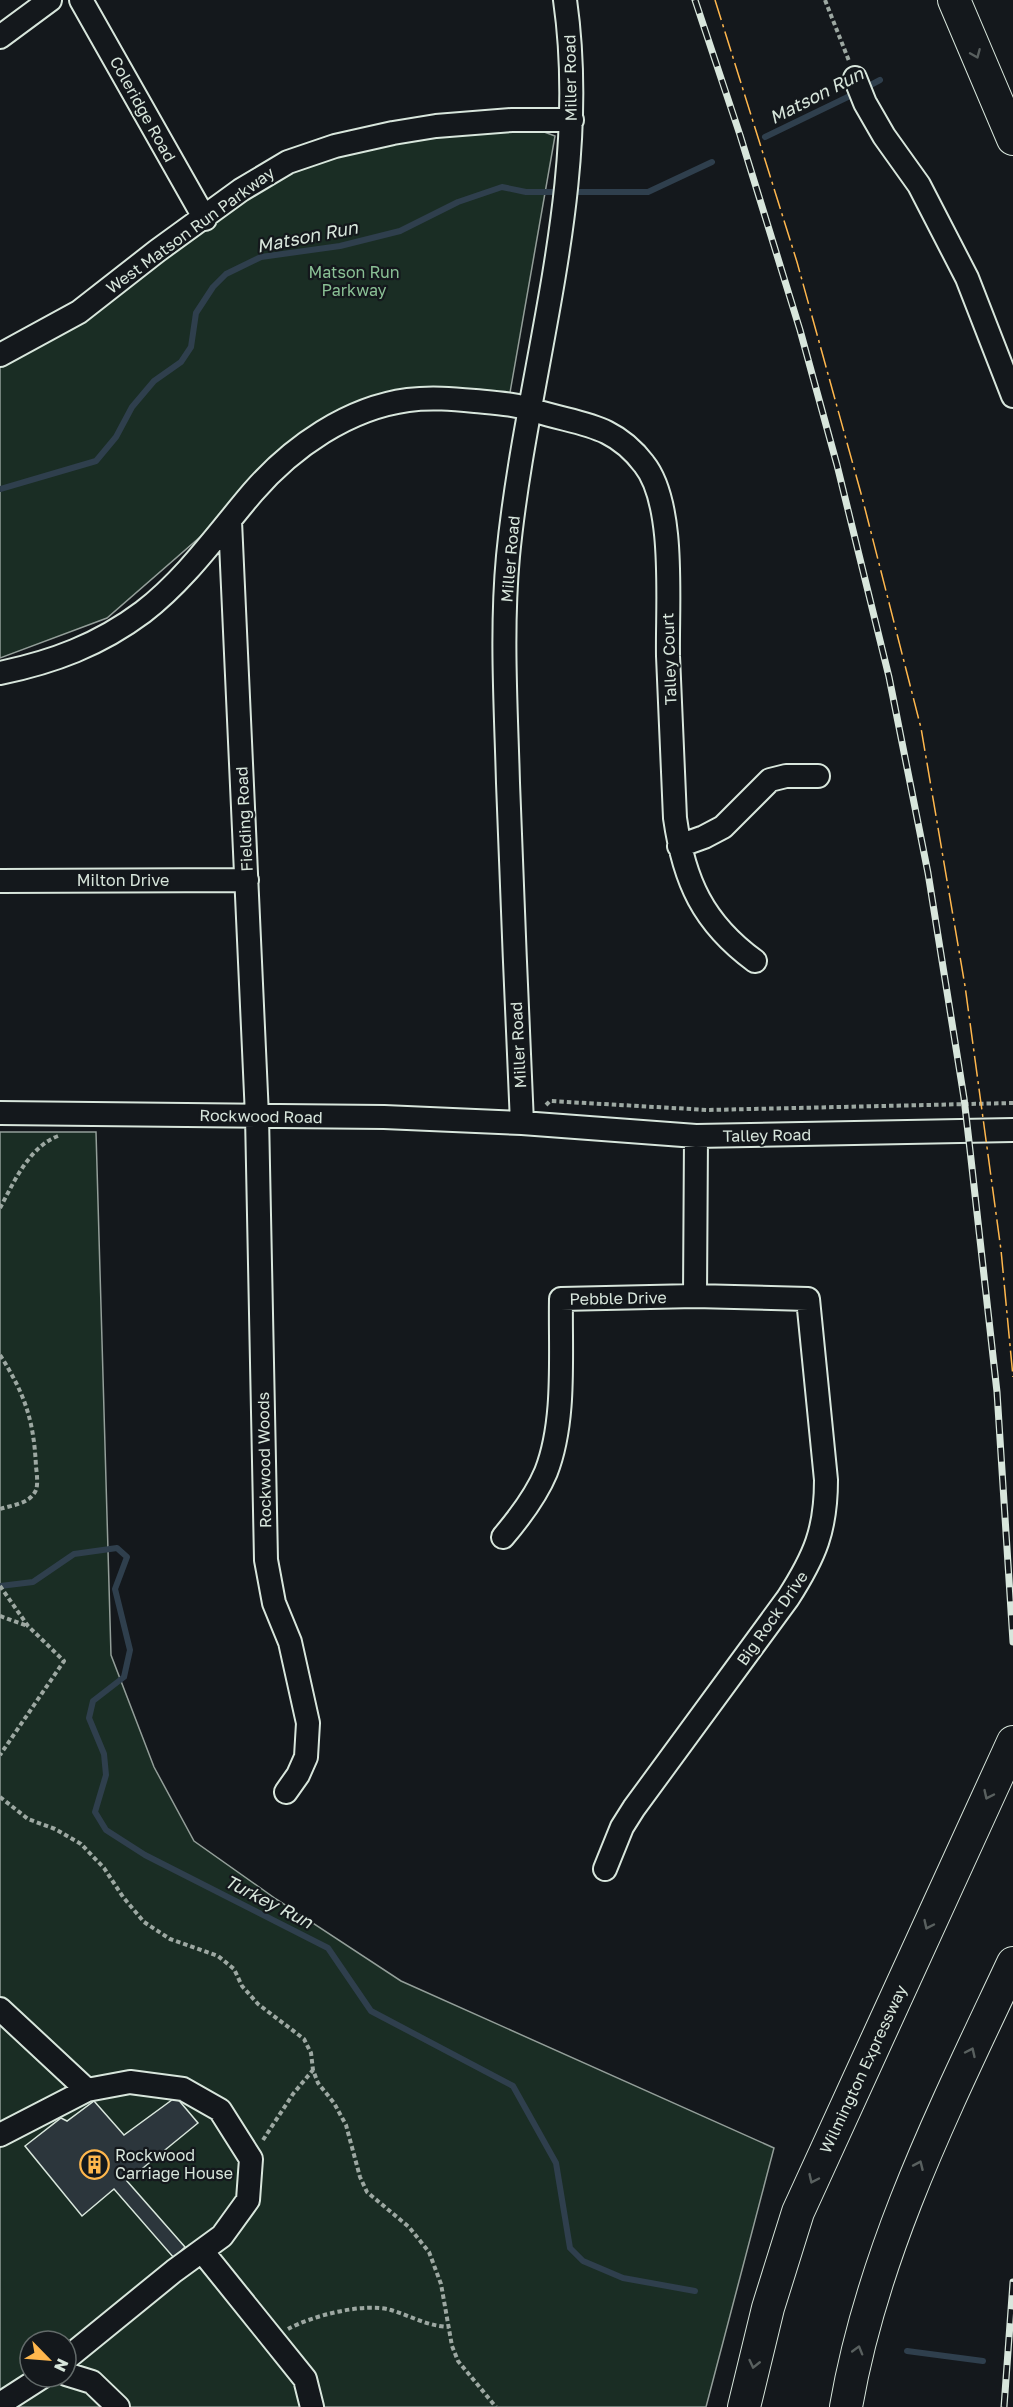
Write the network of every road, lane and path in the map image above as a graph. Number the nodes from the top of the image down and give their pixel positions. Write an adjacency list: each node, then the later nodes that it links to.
1 (50, 0): 6 (street)
2 (81, 0): 10 (street, Coleridge Road)
3 (565, 0): 8 (street, Miller Road)
4 (825, 0): 7 (path)
5 (954, 0): 9 (highway, one-way to 9)
6 (0, 37)
7 (855, 78): 12 (street)
8 (572, 120): 10 (street, West Matson Run Parkway); 13 (street, Miller Road)
9 (1013, 139)
10 (205, 219): 11 (street, West Matson Run Parkway)
11 (0, 355)
12 (1013, 396)
13 (530, 409): 14 (street, Talley Court); 17 (street, Talley Court); 23 (street, Miller Road)
14 (230, 521): 15 (street, Talley Court); 19 (street, Fielding Road)
15 (0, 673)
16 (818, 776): 17 (street)
17 (679, 846): 20 (street, Talley Court)
18 (0, 880): 19 (street, Milton Drive)
19 (247, 880): 22 (street, Fielding Road)
20 (755, 961)
21 (0, 1113): 22 (street, Rockwood Road)
22 (257, 1116): 23 (street, Rockwood Road); 37 (street, Rockwood Woods)
23 (522, 1123): 25 (street, Talley Road)
24 (1013, 1130): 25 (street, Talley Road)
25 (696, 1136): 28 (street)
26 (45, 1140): 27 (path)
27 (0, 1208)
28 (695, 1296): 31 (street, Pebble Drive); 39 (street, Big Rock Drive)
29 (0, 1354): 30 (path)
30 (0, 1509)
31 (503, 1537)
32 (0, 1586): 34 (path)
33 (0, 1616): 34 (path)
34 (28, 1626): 36 (path)
35 (1013, 1742): 56 (highway, Wilmington Expressway, one-way to 56)
36 (0, 1755)
37 (286, 1792)
38 (0, 1797): 42 (path)
39 (605, 1869)
40 (1013, 1963): 57 (highway, one-way to 40)
41 (0, 2009): 43 (street)
42 (313, 2070): 45 (path); 47 (path)
43 (87, 2090): 44 (street); 45 (street)
44 (0, 2135)
45 (251, 2159): 46 (street)
46 (202, 2251): 49 (street); 54 (street)
47 (449, 2327): 48 (path); 55 (path)
48 (287, 2329)
49 (78, 2349)
50 (78, 2378): 53 (street)
51 (23, 2389): 52 (street)
52 (0, 2404)
53 (118, 2407)
54 (312, 2407)
55 (496, 2407)
56 (744, 2407)
57 (846, 2407)

